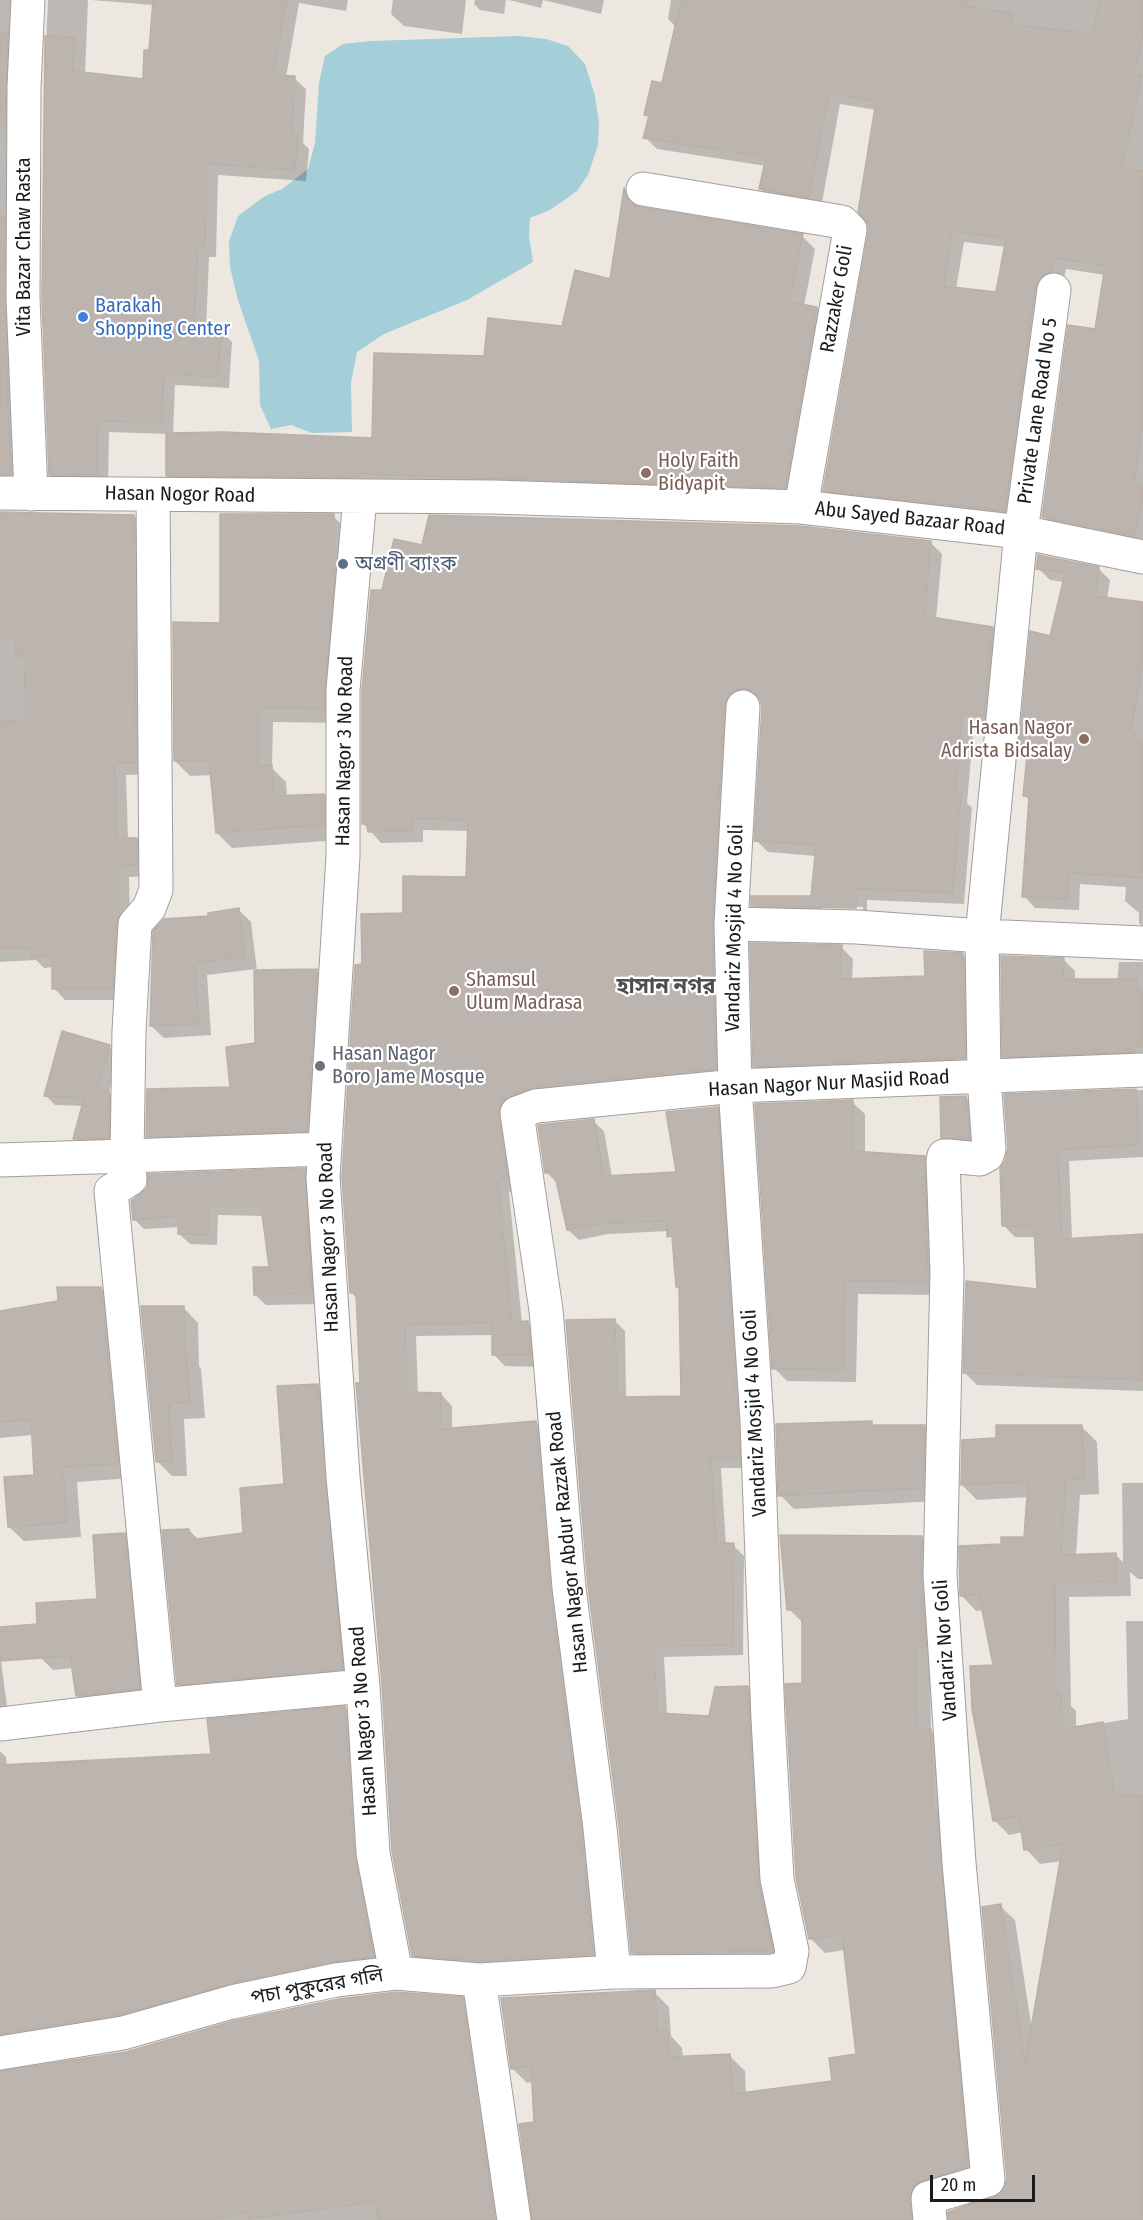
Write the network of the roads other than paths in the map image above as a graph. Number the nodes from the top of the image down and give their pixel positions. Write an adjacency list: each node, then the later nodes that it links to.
1 (28, 0): 4 (street, Vita Bazar Chaw Rasta)
2 (643, 189): 7 (street, Razzaker Goli)
3 (1054, 290): 8 (street, Private Lane Road No 5)
4 (15, 494): 5 (street, Hasan Nogor Road)
5 (153, 495): 6 (street, Hasan Nogor Road); 19 (street)
6 (360, 497): 7 (street, Abu Sayed Bazaar Road); 18 (street, Hasan Nagor 3 No Road)
7 (801, 507): 8 (street, Abu Sayed Bazaar Road)
8 (1021, 532): 9 (street); 12 (street, Abu Sayed Bazaar Road)
9 (1143, 557)
10 (743, 707): 11 (street, Vandariz Mosjid 4 No Goli)
11 (731, 924): 12 (street); 16 (street, Vandariz Mosjid 4 No Goli)
12 (982, 936): 13 (street); 15 (street, Abu Sayed Bazaar Road)
13 (1143, 943)
14 (1143, 1070): 15 (street, Hasan Nagor Nur Masjid Road)
15 (984, 1077): 16 (street, Hasan Nagor Nur Masjid Road); 29 (street, Vandariz Nor Goli)
16 (735, 1086): 17 (street, Hasan Nagor Nur Masjid Road); 24 (street, Vandariz Mosjid 4 No Goli)
17 (517, 1113): 24 (street, Hasan Nagor Abdur Razzak Road)
18 (324, 1149): 19 (street); 21 (street, Hasan Nagor 3 No Road)
19 (127, 1156): 20 (street); 22 (street)
20 (0, 1160)
21 (363, 1686): 22 (street); 25 (street, Hasan Nagor 3 No Road)
22 (160, 1705): 23 (street)
23 (0, 1724)
24 (626, 1972): 26 (street, পচা পুকুরের গলি)
25 (396, 1973): 26 (street, পচা পুকুরের গলি); 27 (street, পচা পুকুরের গলি)
26 (479, 1980): 28 (street)
27 (0, 2053)
28 (514, 2220)
29 (930, 2220)

